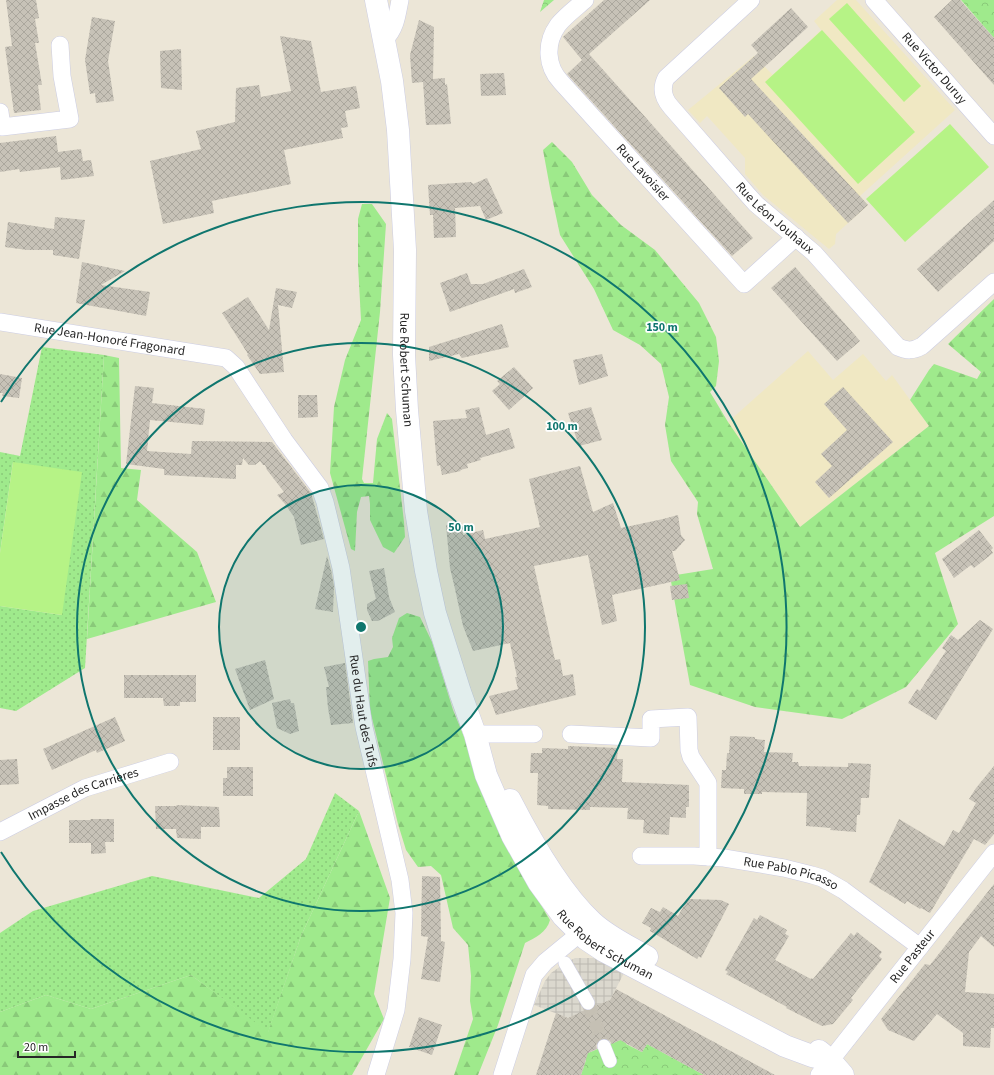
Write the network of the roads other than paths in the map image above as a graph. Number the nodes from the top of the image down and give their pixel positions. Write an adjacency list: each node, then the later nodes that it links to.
1 (376, 0): 6 (main road, Rue Robert Schuman)
2 (400, 0): 6 (street)
3 (585, 0): 10 (street, Rue Lavoisier)
4 (751, 0): 10 (street, Rue Léon Jouhaux)
5 (874, 0): 9 (street, Rue Victor Duruy)
6 (385, 39): 14 (main road, Rue Robert Schuman)
7 (60, 45): 8 (street)
8 (0, 112)
9 (994, 136)
10 (796, 237): 11 (street, Rue Léon Jouhaux)
11 (994, 282)
12 (0, 322): 13 (street, Rue Jean-Honoré Fragonard)
13 (219, 356): 29 (street, Rue du Haut des Tufs)
14 (475, 734): 15 (street); 22 (main road, Rue Robert Schuman)
15 (534, 734)
16 (571, 734): 21 (street)
17 (170, 762): 18 (street, Impasse des Carrières)
18 (0, 832)
19 (994, 853): 23 (street, Rue Pasteur)
20 (641, 856): 21 (street, Rue Pablo Picasso)
21 (708, 857): 23 (street, Rue Pablo Picasso)
22 (586, 928): 28 (main road, Rue Robert Schuman); 30 (street)
23 (920, 947): 28 (street, Rue Pasteur)
24 (565, 963): 25 (street)
25 (588, 1003)
26 (604, 1046): 27 (street)
27 (610, 1061)
28 (831, 1070)
29 (376, 1075)
30 (502, 1075)

